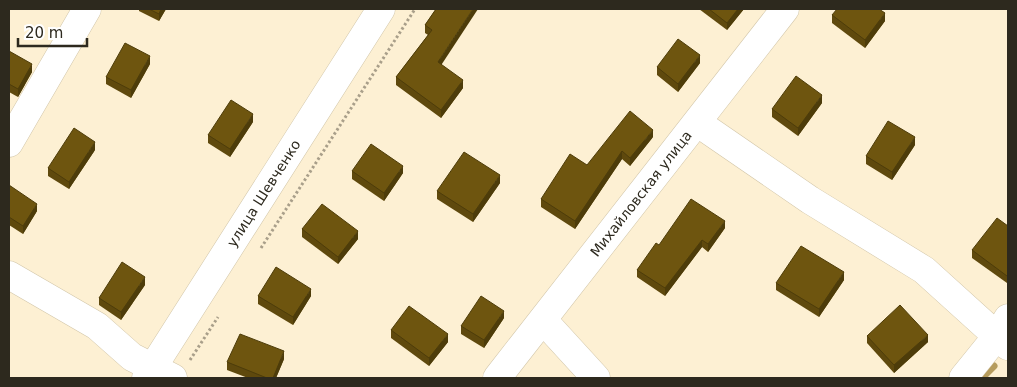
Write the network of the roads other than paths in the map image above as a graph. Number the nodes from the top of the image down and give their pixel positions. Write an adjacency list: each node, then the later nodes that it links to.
1 (87, 9): 5 (street)
2 (380, 9): 9 (street, улица Шевченко)
3 (785, 9): 4 (street, Михайловская улица)
4 (698, 123): 7 (street, Михайловская улица); 8 (street)
5 (9, 143)
6 (9, 275): 9 (street)
7 (544, 320): 10 (street, Михайловская улица); 11 (street)
8 (1004, 333): 12 (street)
9 (165, 371)
10 (497, 378)
11 (596, 378)
12 (963, 378)

